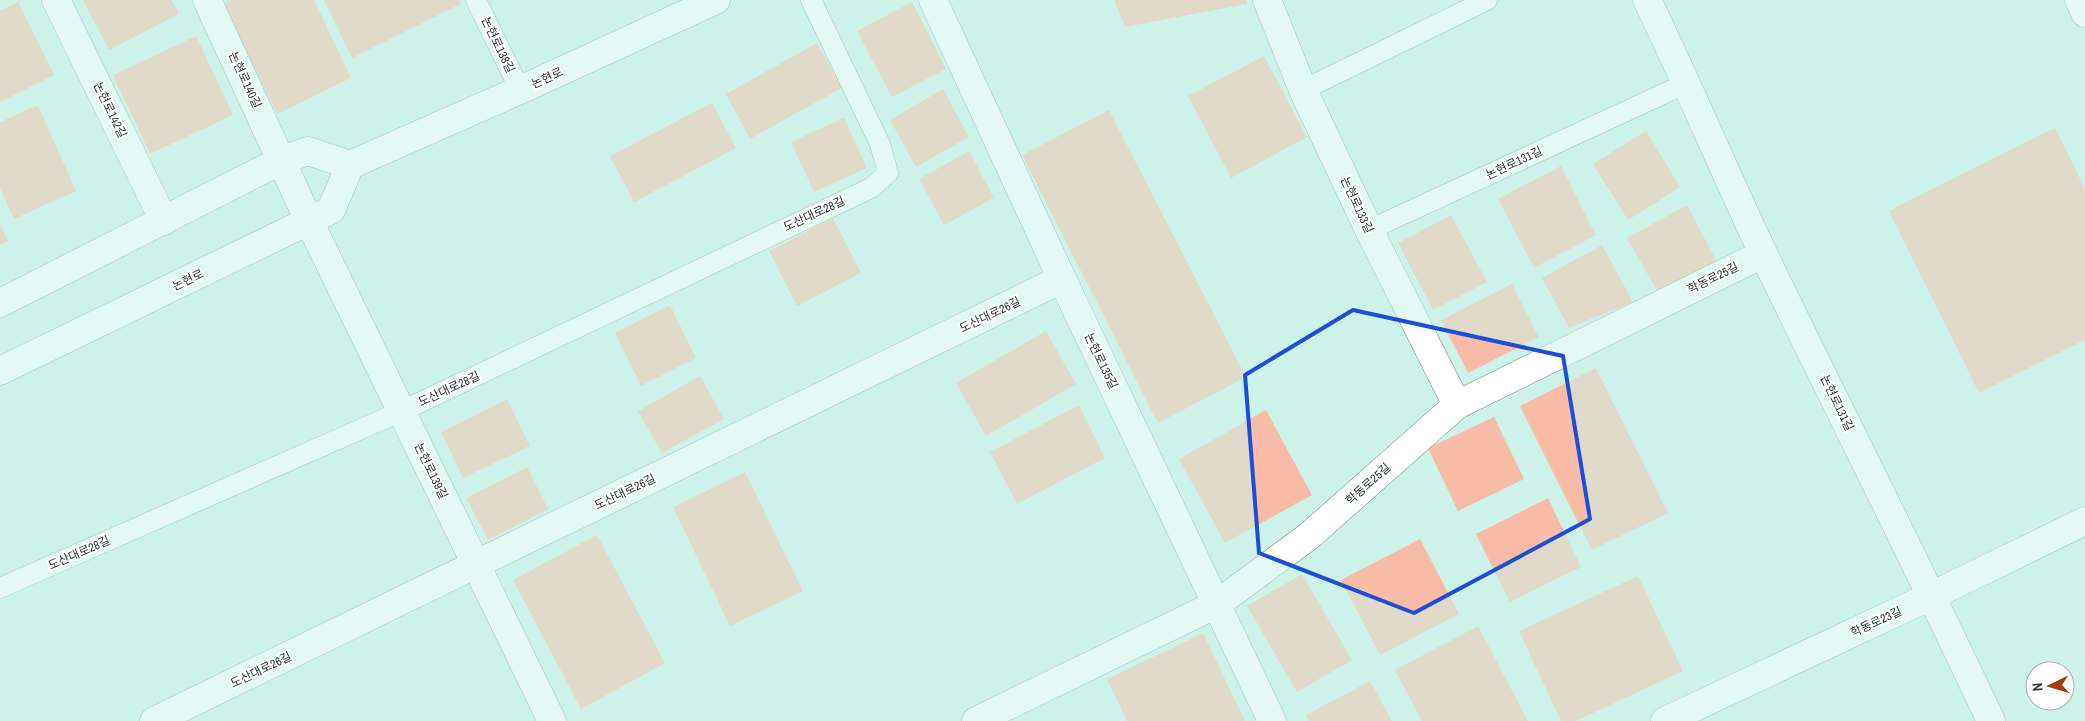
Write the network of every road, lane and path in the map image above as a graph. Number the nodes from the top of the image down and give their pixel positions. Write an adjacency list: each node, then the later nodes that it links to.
1 (56, 0): 17 (street, 논현로142길)
2 (207, 0): 15 (street, 논현로140길)
3 (476, 0): 13 (lane, 논현로138길)
4 (716, 0): 13 (street, 논현로)
5 (811, 0): 25 (lane, 도산대로28길)
6 (933, 0): 21 (street, 논현로135길)
7 (1268, 0): 14 (street, 논현로133길)
8 (1488, 0): 14 (lane)
9 (1647, 0): 12 (street, 논현로131길)
10 (2078, 0): 11 (street)
11 (2085, 14)
12 (1687, 83): 19 (lane, 논현로131길); 20 (street, 논현로131길)
13 (520, 90): 16 (street, 논현로)
14 (1303, 90): 19 (street, 논현로133길)
15 (282, 160): 16 (street); 17 (street); 18 (street, 논현로140길)
16 (350, 165): 18 (street, 논현로)
17 (164, 221): 22 (street)
18 (309, 221): 23 (street, 논현로); 25 (street, 논현로139길)
19 (1369, 230): 24 (street, 논현로133길)
20 (1764, 254): 24 (street, 학동로25길); 29 (street, 논현로131길)
21 (1062, 279): 27 (street, 도산대로26길); 30 (street, 논현로135길)
22 (0, 303)
23 (0, 371)
24 (1457, 405): 30 (street, 학동로25길)
25 (402, 410): 27 (street, 논현로139길); 28 (lane, 도산대로28길)
26 (2085, 521): 29 (street, 학동로23길)
27 (477, 564): 31 (street, 도산대로26길); 33 (street, 논현로139길)
28 (0, 588)
29 (1932, 595): 36 (street, 학동로23길); 37 (street, 논현로131길)
30 (1218, 604): 34 (street, 학동로25길); 35 (street, 논현로135길)
31 (193, 713): 32 (street, 도산대로26길)
32 (154, 721)
33 (552, 721)
34 (976, 721)
35 (1272, 721)
36 (1665, 721)
37 (1992, 721)

